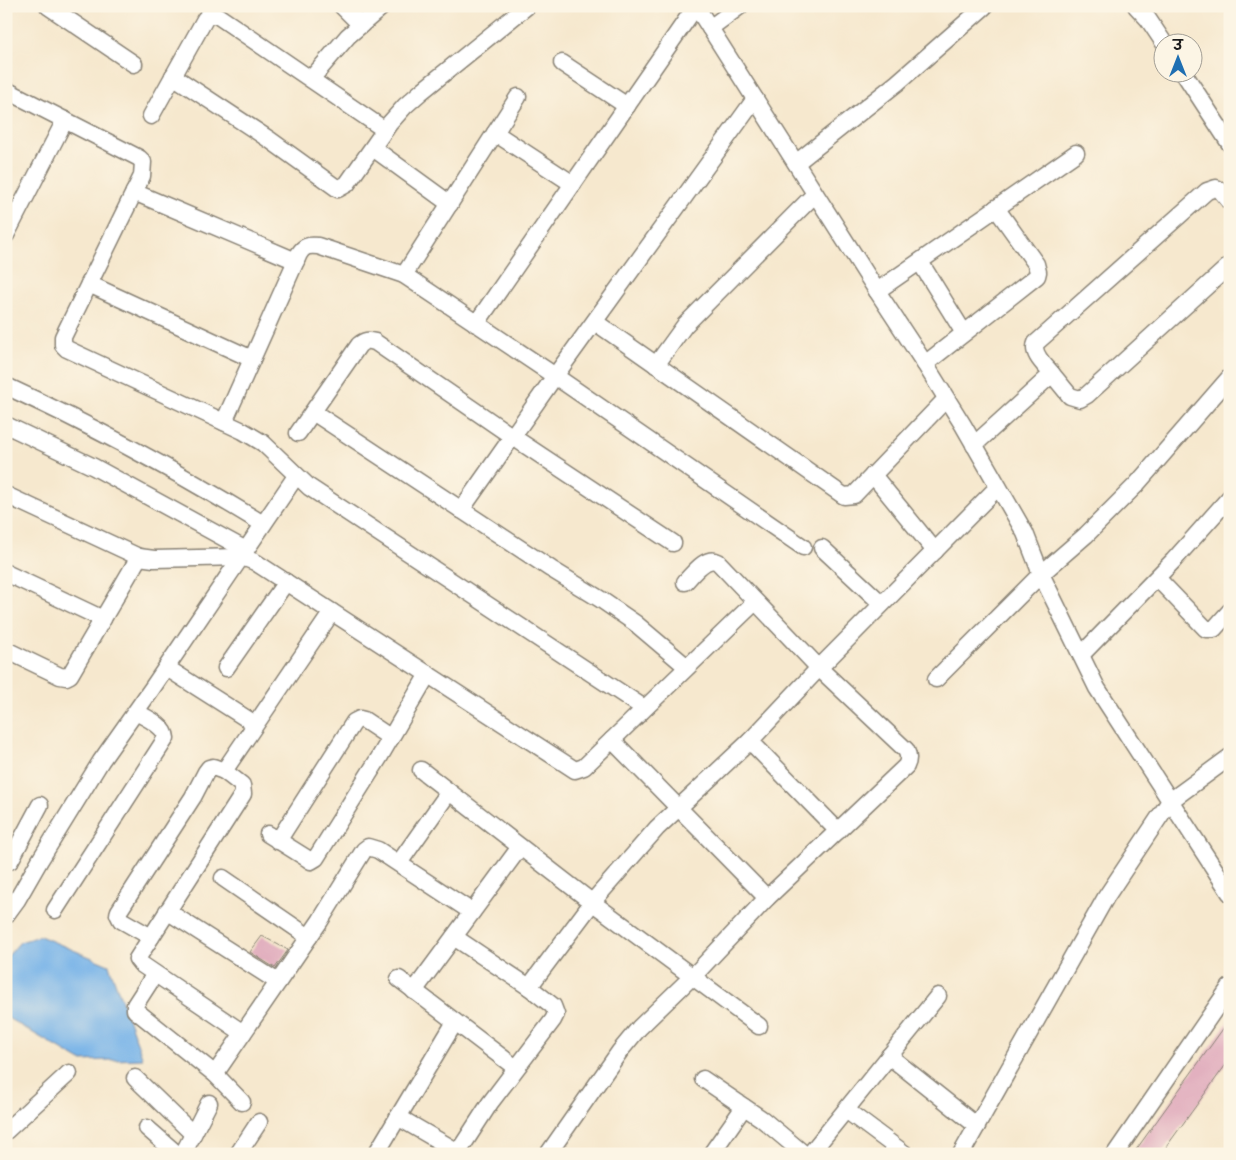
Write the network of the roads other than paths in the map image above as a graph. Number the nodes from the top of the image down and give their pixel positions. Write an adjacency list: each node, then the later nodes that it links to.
1 (48, 6): 13 (street)
2 (342, 6): 9 (street)
3 (383, 6): 9 (street)
4 (527, 6): 23 (street)
5 (696, 6): 10 (street); 20 (street)
6 (740, 6): 10 (street)
7 (984, 6): 28 (street)
8 (1136, 6): 11 (street)
9 (361, 25): 15 (street)
10 (710, 28): 19 (street)
11 (1157, 32)
12 (562, 63): 20 (street)
13 (134, 64)
14 (173, 76): 15 (street); 21 (street); 26 (street)
15 (311, 79): 23 (street)
16 (1189, 82): 25 (street)
17 (6, 90): 22 (street)
18 (518, 97): 24 (street)
19 (755, 99): 28 (street); 42 (street)
20 (627, 106): 29 (street)
21 (151, 116)
22 (65, 120): 30 (street); 35 (street)
23 (385, 130): 26 (street)
24 (495, 132): 29 (street); 33 (street)
25 (1230, 144)
26 (373, 148): 33 (street)
27 (1076, 153): 34 (street)
28 (796, 163): 31 (street)
29 (573, 184): 43 (street)
30 (134, 192): 36 (street); 40 (street)
31 (815, 194): 41 (street); 47 (street)
32 (1230, 202): 48 (street)
33 (450, 204): 39 (street)
34 (996, 208): 37 (street); 44 (street)
35 (6, 236)
36 (296, 261): 39 (street); 45 (street)
37 (920, 262): 41 (street); 44 (street)
38 (1230, 265): 48 (street)
39 (404, 276): 43 (street)
40 (89, 284): 45 (street); 54 (street)
41 (877, 291): 46 (street)
42 (594, 322): 47 (street); 49 (street)
43 (476, 324): 49 (street)
44 (964, 333): 46 (street)
45 (252, 359): 54 (street)
46 (925, 364): 52 (street)
47 (656, 365): 59 (street)
48 (1052, 374): 58 (street)
49 (555, 376): 57 (street); 67 (street)
50 (1230, 377): 73 (street)
51 (6, 386): 65 (street)
52 (946, 399): 58 (street); 59 (street)
53 (313, 412): 56 (street); 57 (street); 64 (street)
54 (224, 422): 60 (street)
55 (6, 425): 70 (street)
56 (298, 433)
57 (513, 437): 64 (street); 66 (street)
58 (974, 445): 61 (street)
59 (872, 475): 69 (street)
60 (296, 476): 65 (street); 90 (street)
61 (998, 487): 69 (street); 73 (street)
62 (6, 495): 71 (street)
63 (1230, 497): 74 (street)
64 (461, 510): 86 (street)
65 (263, 524): 70 (street)
66 (673, 543)
67 (803, 547)
68 (822, 548): 78 (street)
69 (935, 551): 78 (street)
70 (244, 553): 71 (street); 75 (street); 84 (street)
71 (139, 557): 81 (street)
72 (6, 573): 81 (street)
73 (1041, 574): 83 (street); 89 (street)
74 (1157, 578): 79 (street); 83 (street)
75 (286, 582): 80 (street); 85 (street)
76 (685, 582): 77 (street)
77 (755, 602): 86 (street); 87 (street)
78 (882, 604): 87 (street)
79 (1230, 611)
80 (332, 612): 88 (street); 92 (street)
81 (103, 619): 82 (street)
82 (6, 650)
83 (1081, 655): 100 (street)
84 (167, 668): 91 (street); 92 (street)
85 (226, 668)
86 (687, 668): 90 (street)
87 (819, 668): 95 (street); 103 (street)
88 (428, 674): 93 (street); 94 (street)
89 (936, 679)
90 (644, 708): 94 (street)
91 (136, 712): 111 (street); 114 (street)
92 (255, 724): 98 (street)
93 (391, 738): 93 (street)
94 (612, 740): 102 (street)
95 (750, 741): 102 (street); 103 (street)
96 (1230, 757): 100 (street)
97 (421, 770): 99 (street)
98 (224, 771): 112 (street); 115 (street)
99 (449, 792): 104 (street); 106 (street)
100 (1170, 801): 108 (street); 141 (street)
101 (40, 805): 105 (street)
102 (679, 808): 109 (street); 110 (street)
103 (838, 831): 109 (street)
104 (520, 847): 110 (street); 113 (street)
105 (8, 863)
106 (399, 863): 113 (street); 116 (street)
107 (223, 878): 116 (street)
108 (1230, 893)
109 (766, 898): 119 (street)
110 (593, 903): 119 (street); 122 (street)
111 (55, 910)
112 (167, 911): 115 (street); 121 (street)
113 (472, 912): 117 (street)
114 (6, 915)
115 (151, 937): 118 (street)
116 (309, 937): 121 (street)
117 (454, 937): 122 (street); 124 (street)
118 (155, 974): 128 (street); 132 (street)
119 (692, 977): 127 (street); 150 (street)
120 (398, 979): 124 (street)
121 (278, 982): 128 (street)
122 (529, 987): 130 (street)
123 (1230, 987): 156 (street)
124 (414, 991): 126 (street)
125 (938, 996): 129 (street)
126 (456, 1022): 130 (street); 139 (street)
127 (759, 1026)
128 (243, 1033): 132 (street)
129 (889, 1056): 138 (street); 141 (street)
130 (516, 1068): 145 (street)
131 (69, 1073): 143 (street)
132 (215, 1074): 135 (street)
133 (135, 1078): 144 (street)
134 (702, 1079): 137 (street)
135 (242, 1102)
136 (209, 1103): 144 (street)
137 (744, 1107): 151 (street); 152 (street)
138 (846, 1110): 153 (street); 154 (street)
139 (398, 1116): 145 (street); 149 (street)
140 (259, 1122): 148 (street)
141 (977, 1126): 155 (street)
142 (147, 1128): 146 (street)
143 (6, 1131)
144 (193, 1134): 147 (street)
145 (457, 1153)
146 (177, 1154)
147 (183, 1154)
148 (238, 1154)
149 (376, 1154)
150 (548, 1154)
151 (711, 1154)
152 (804, 1154)
153 (810, 1154)
154 (905, 1154)
155 (961, 1154)
156 (1115, 1154)

